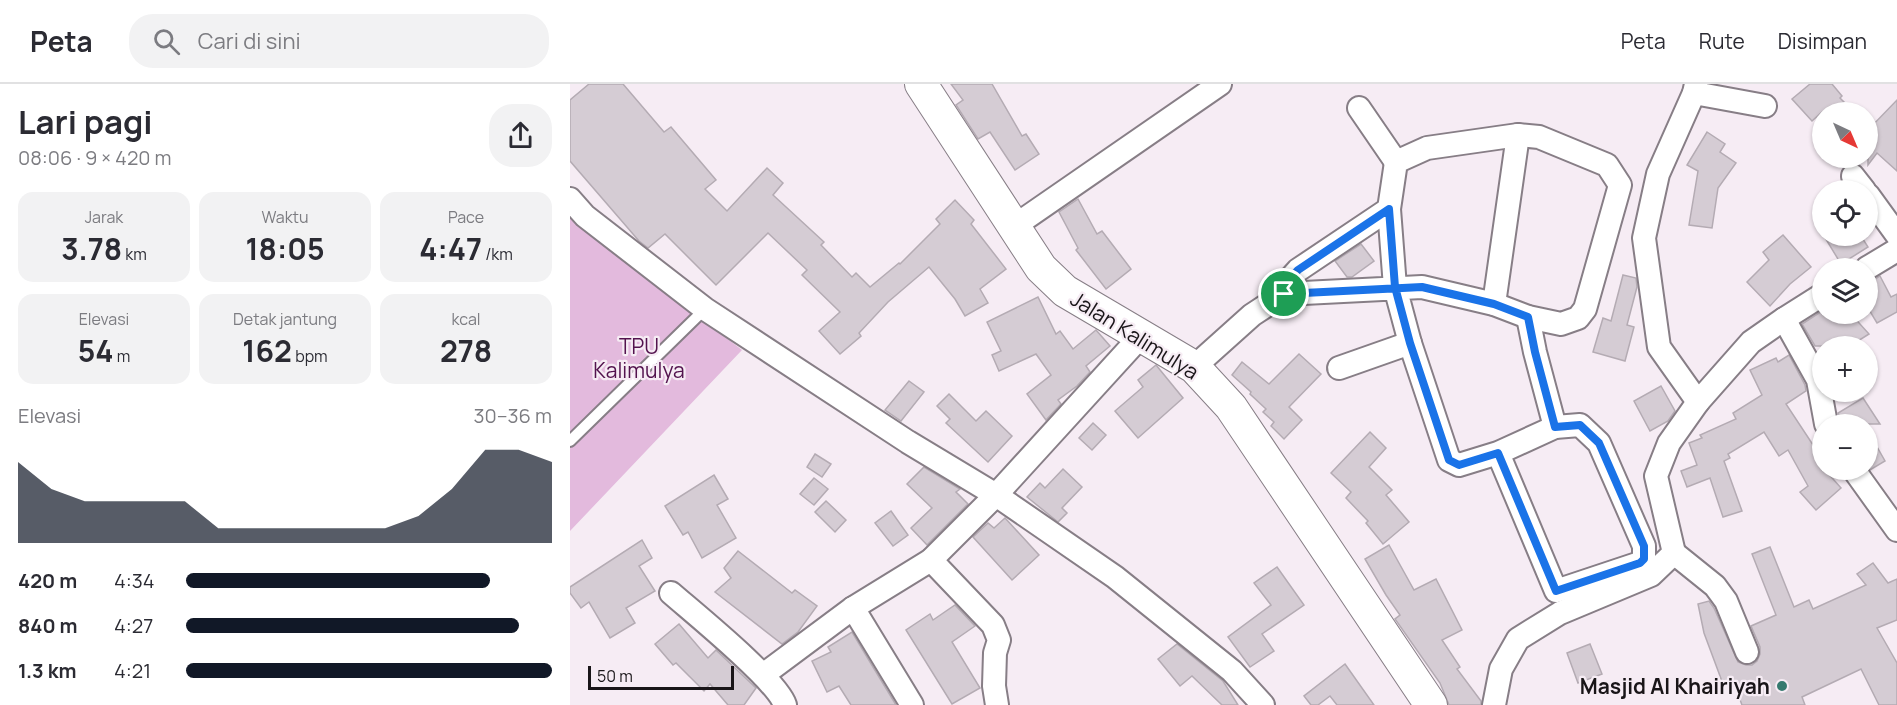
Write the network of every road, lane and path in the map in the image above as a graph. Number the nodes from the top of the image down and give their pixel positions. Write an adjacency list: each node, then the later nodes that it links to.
1 (921, 84): 11 (street, Jalan Kalimulya)
2 (1220, 84): 11 (street)
3 (1695, 89): 4 (street); 26 (street)
4 (1765, 106)
5 (1359, 108): 7 (street)
6 (1518, 135): 7 (street); 18 (street); 20 (street)
7 (1396, 162): 9 (street)
8 (570, 198): 19 (street)
9 (1389, 209): 15 (street); 16 (street)
10 (1878, 209): 12 (street)
11 (1013, 227): 22 (street, Jalan Kalimulya)
12 (1897, 235)
13 (1897, 250): 14 (street)
14 (1878, 261)
15 (1395, 287): 16 (street); 18 (street); 23 (street)
16 (1284, 294): 24 (street)
17 (1812, 301): 21 (street)
18 (1494, 304): 20 (street)
19 (705, 309): 29 (lane); 32 (street)
20 (1528, 317): 28 (street)
21 (1784, 319): 26 (street); 27 (street)
22 (1141, 336): 24 (street, Jalan Kalimulya); 32 (street)
23 (1410, 343): 25 (street); 30 (street)
24 (1194, 367): 44 (street, Jalan Kalimulya)
25 (1339, 368)
26 (1698, 402): 34 (street)
27 (1824, 414)
28 (1555, 427): 30 (street); 30 (street)
29 (570, 441)
30 (1498, 453)
31 (1861, 480): 33 (street)
32 (996, 495): 35 (street); 43 (street)
33 (1897, 530)
34 (1674, 552): 38 (street); 45 (street)
35 (931, 560): 37 (street); 42 (street)
36 (671, 593): 39 (street)
37 (853, 608): 39 (street); 41 (street)
38 (1747, 652)
39 (763, 675): 40 (street)
40 (785, 705)
41 (912, 705)
42 (997, 705)
43 (1263, 705)
44 (1431, 705)
45 (1494, 705)

